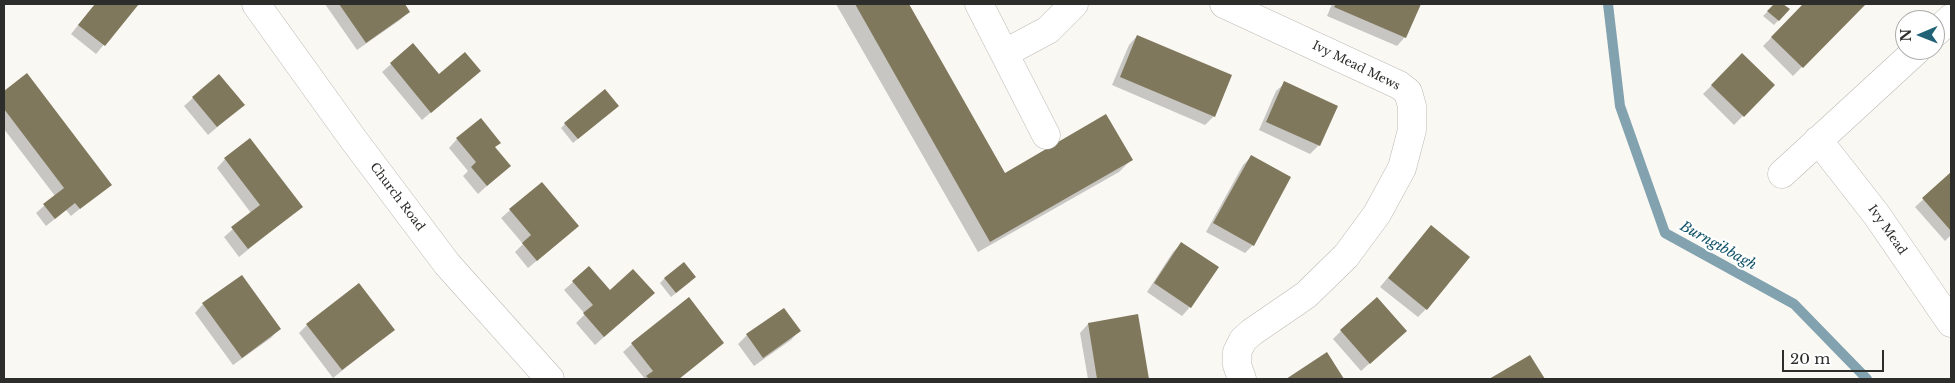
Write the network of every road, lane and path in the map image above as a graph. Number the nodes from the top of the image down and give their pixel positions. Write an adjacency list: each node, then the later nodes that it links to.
1 (256, 4): 11 (street, Church Road)
2 (978, 4): 5 (street)
3 (1074, 4): 5 (street)
4 (1224, 4): 12 (street, Ivy Mead Mews)
5 (1005, 53): 7 (street)
6 (1906, 60): 8 (street)
7 (1046, 134)
8 (1818, 140): 9 (street); 10 (street, Ivy Mead)
9 (1782, 174)
10 (1951, 323)
11 (550, 379)
12 (1242, 379)

